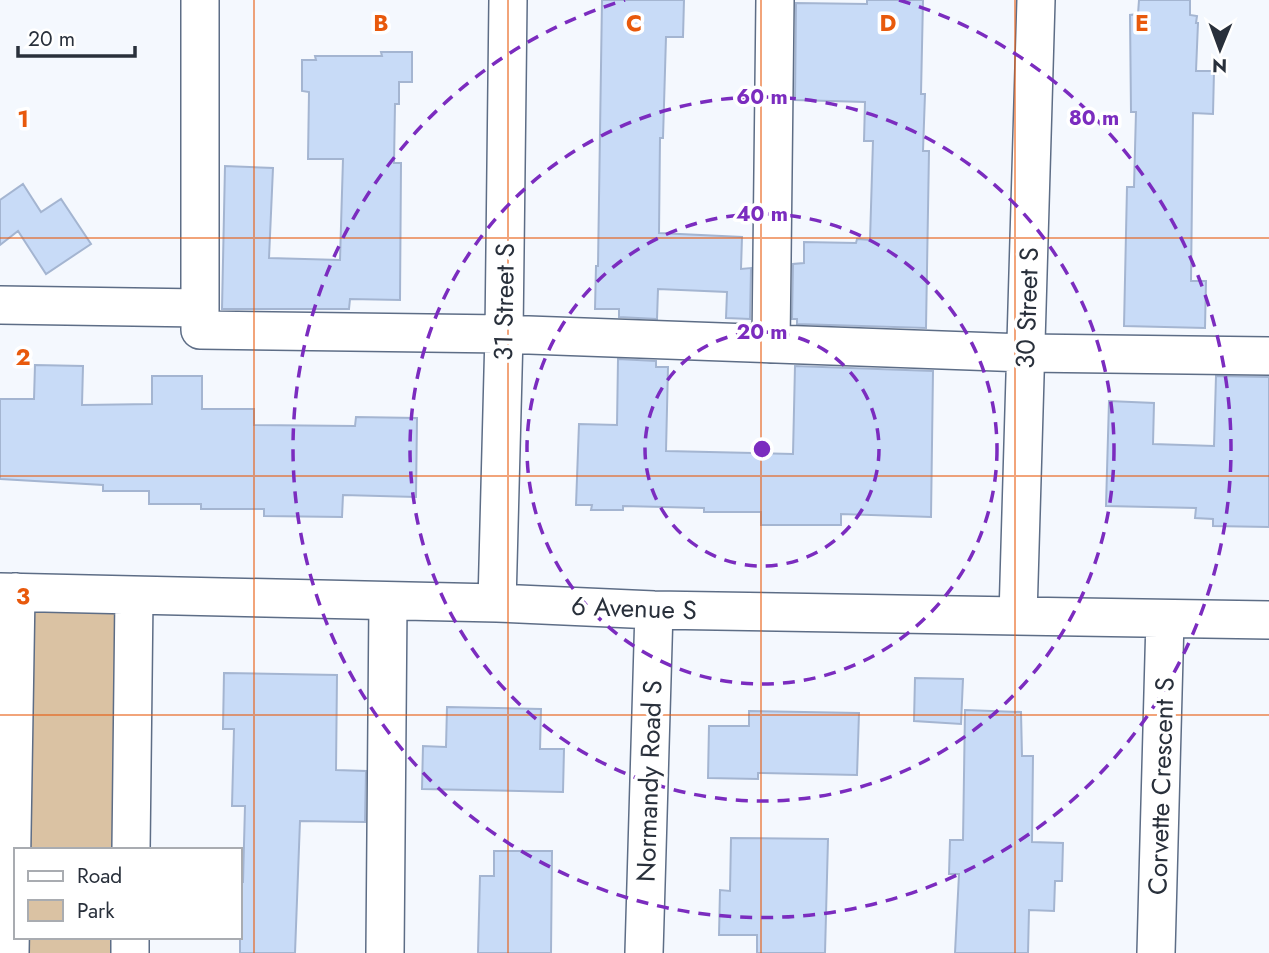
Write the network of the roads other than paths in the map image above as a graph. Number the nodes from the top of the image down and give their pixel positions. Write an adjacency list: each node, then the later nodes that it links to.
1 (200, 0): 6 (street)
2 (508, 0): 7 (street, 31 Street S)
3 (775, 0): 8 (street)
4 (1036, 0): 9 (street, 30 Street S)
5 (0, 304): 6 (street)
6 (200, 308): 7 (street)
7 (504, 334): 8 (street); 14 (street, 31 Street S)
8 (771, 344): 9 (street)
9 (1026, 353): 10 (street); 16 (street, 30 Street S)
10 (1269, 356)
11 (8, 592): 12 (street, 6 Avenue S); 20 (street)
12 (134, 596): 13 (street, 6 Avenue S); 19 (street)
13 (388, 602): 14 (street, 6 Avenue S); 21 (street)
14 (498, 603): 15 (street, 6 Avenue S)
15 (654, 610): 16 (street, 6 Avenue S); 22 (street, Normandy Road S)
16 (1018, 616): 17 (street, 6 Avenue S)
17 (1165, 619): 18 (street, 6 Avenue S); 23 (street, Corvette Crescent S)
18 (1269, 620)
19 (131, 848)
20 (10, 953)
21 (385, 953)
22 (645, 953)
23 (1156, 953)

